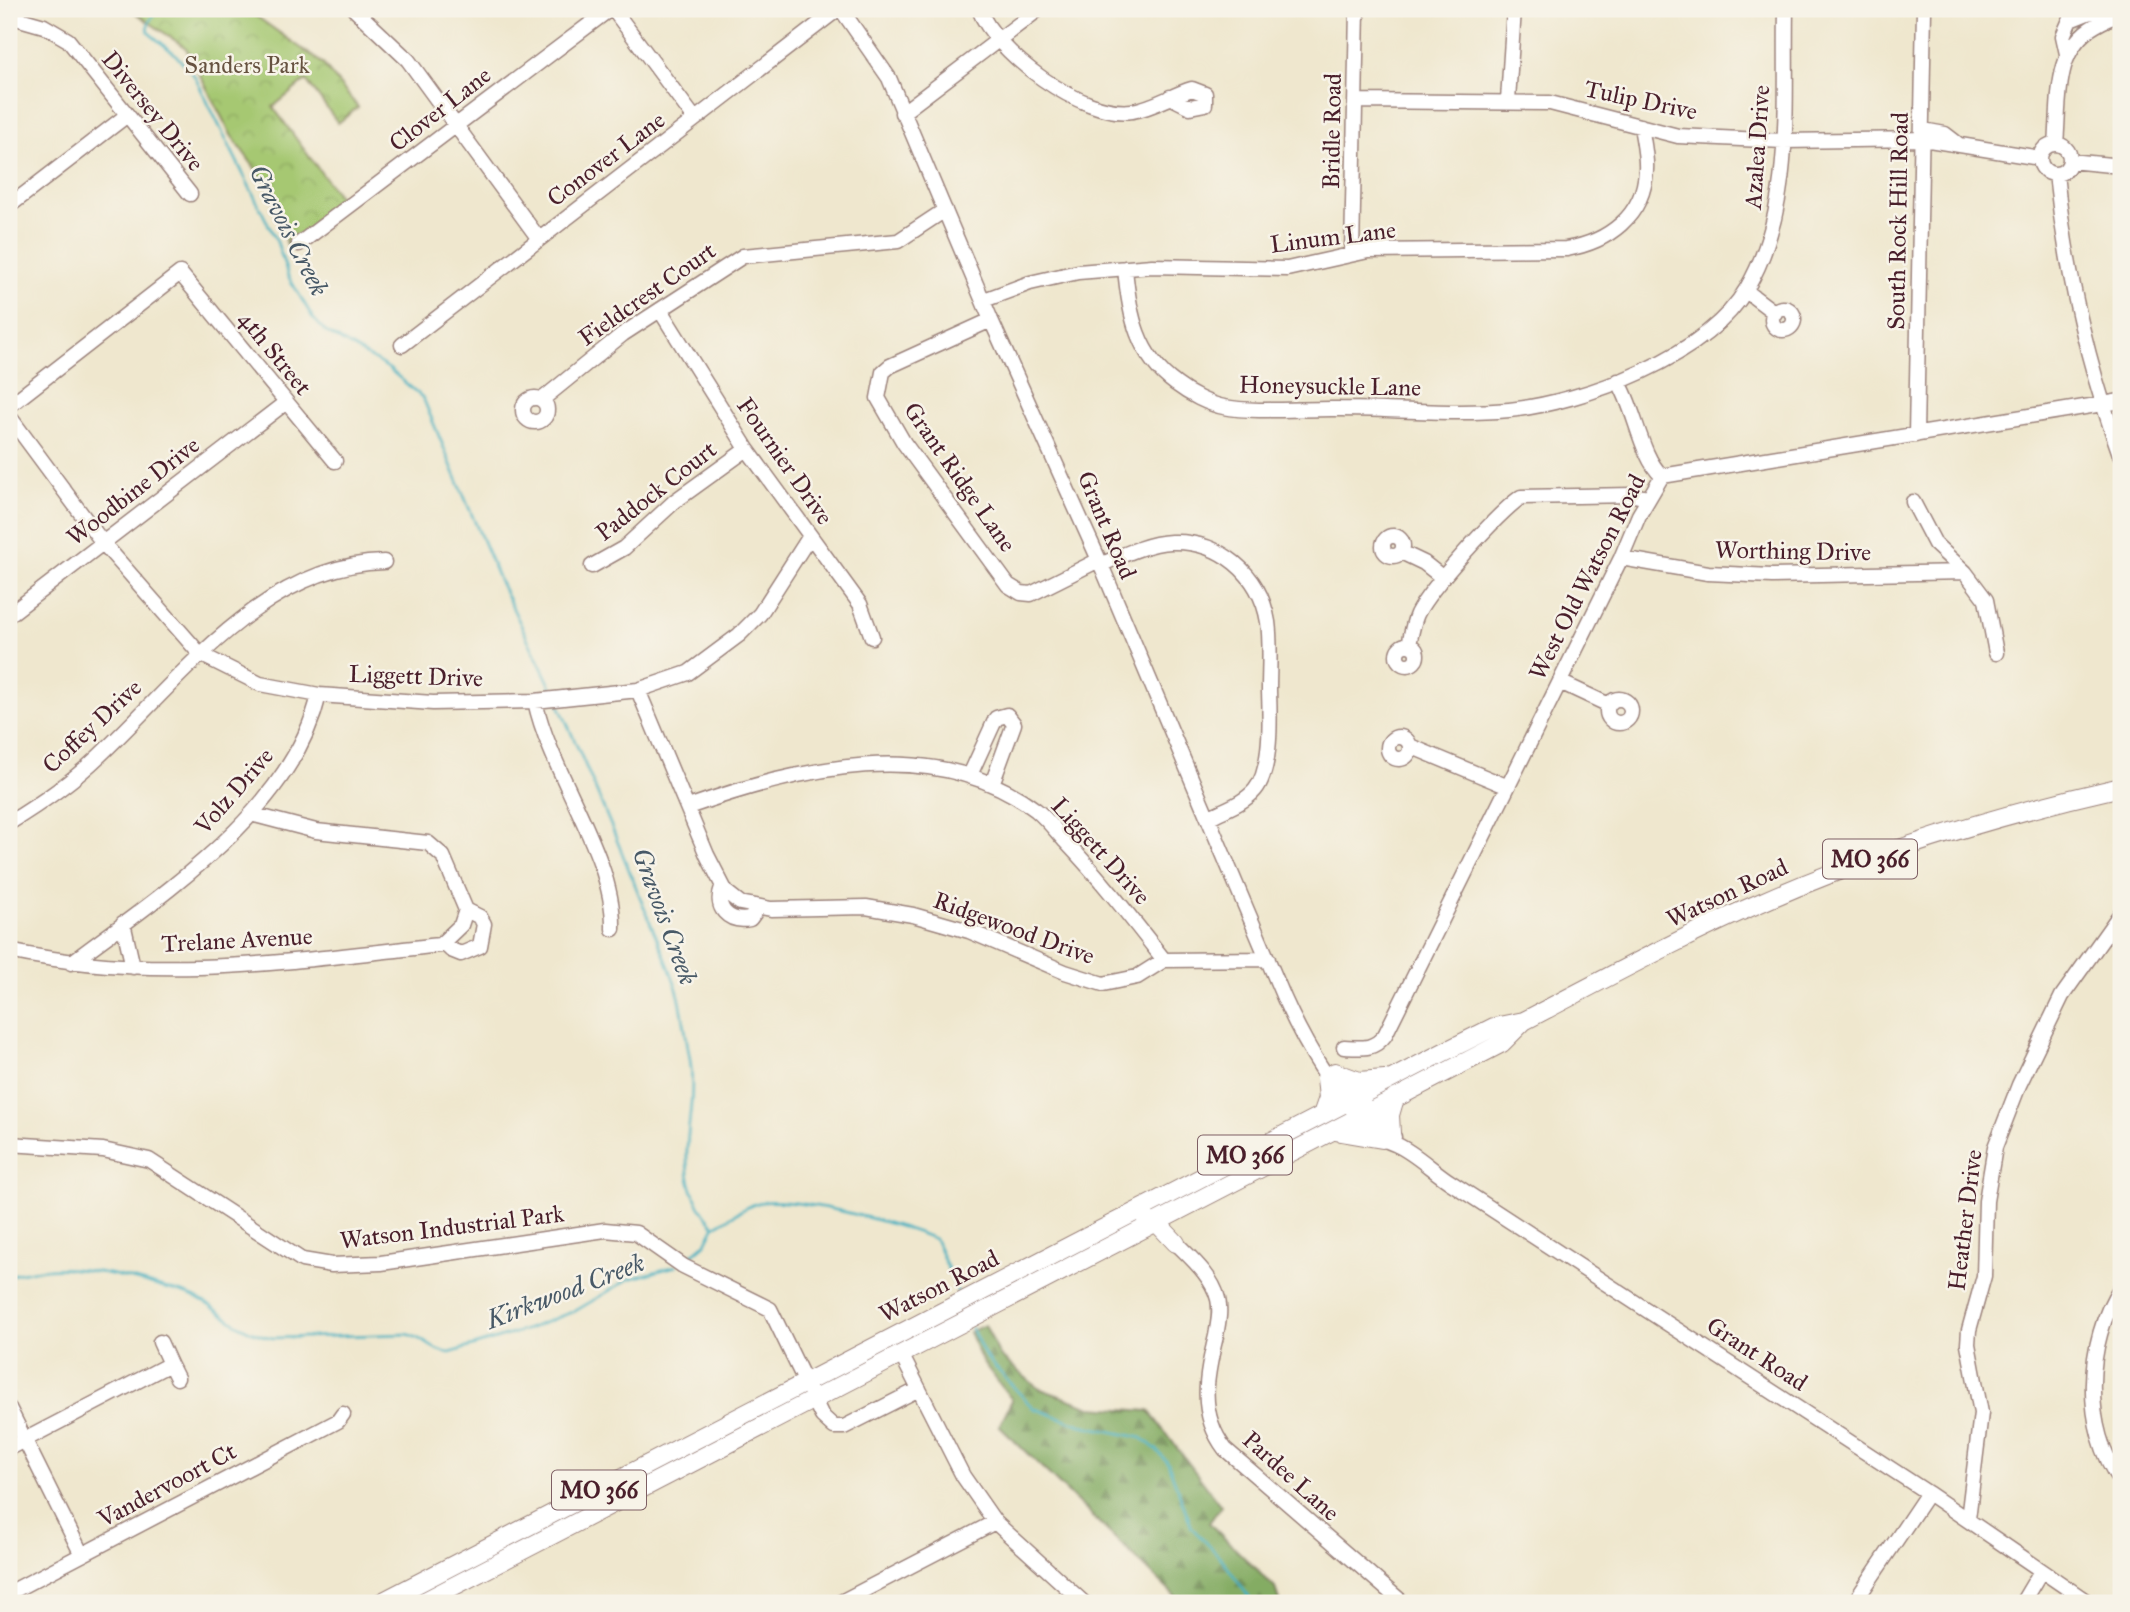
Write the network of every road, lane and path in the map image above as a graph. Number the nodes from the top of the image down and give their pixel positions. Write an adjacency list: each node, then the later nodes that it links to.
1 (354, 9): 19 (street)
2 (611, 9): 18 (street); 19 (street, Clover Lane)
3 (840, 9): 16 (street, Grant Road); 18 (street, Conover Lane)
4 (979, 9): 12 (street)
5 (1039, 9): 12 (street)
6 (1357, 9): 15 (street, Bridle Road)
7 (1514, 9): 14 (street)
8 (1786, 9): 22 (street, Azalea Drive)
9 (1924, 9): 21 (street, South Rock Hill Road)
10 (9, 16): 17 (street, Diversey Drive)
11 (2117, 17): 23 (street)
12 (1000, 39): 13 (street); 16 (street)
13 (1170, 97)
14 (1508, 100): 15 (street, Tulip Drive); 20 (street, Tulip Drive)
15 (1355, 101): 33 (street, Bridle Road)
16 (902, 113): 30 (street, Grant Road)
17 (126, 116): 28 (street, Diversey Drive); 29 (street)
18 (695, 119): 31 (street, Conover Lane)
19 (455, 125): 31 (street); 32 (street, Clover Lane)
20 (1641, 126): 22 (street, Tulip Drive); 33 (street, Linum Lane)
21 (1923, 135): 22 (street, Tulip Drive); 24 (street, Tulip Drive); 48 (street, South Rock Hill Road)
22 (1783, 141): 35 (street, Azalea Drive)
23 (2056, 144): 24 (street); 25 (street)
24 (2040, 158): 27 (street)
25 (2070, 161): 26 (street); 27 (street)
26 (2121, 166)
27 (2056, 174): 45 (street)
28 (190, 194)
29 (9, 206)
30 (945, 210): 36 (street, Grant Road); 37 (street, Fieldcrest Court)
31 (539, 239): 40 (street, Conover Lane)
32 (299, 244)
33 (1352, 253): 34 (street, Linum Lane)
34 (1125, 268): 36 (street, Linum Lane); 41 (street, Honeysuckle Lane)
35 (1746, 290): 38 (street); 41 (street, Azalea Drive)
36 (984, 300): 39 (street, Grant Road)
37 (660, 310): 42 (street, Fieldcrest Court); 49 (street, Fournier Drive)
38 (1774, 313)
39 (991, 320): 60 (street, Grant Road); 60 (street, Grant Ridge Lane)
40 (402, 345)
41 (1618, 380): 52 (street)
42 (544, 398)
43 (2121, 401): 45 (street, West Old Watson Road)
44 (285, 403): 46 (street, 4th Street); 51 (street, 4th Street); 56 (street, Woodbine Drive)
45 (2102, 405): 48 (street, West Old Watson Road); 50 (street)
46 (9, 406)
47 (9, 416): 56 (street)
48 (1916, 435): 52 (street, West Old Watson Road)
49 (747, 449): 55 (street, Fournier Drive); 61 (street, Paddock Court)
50 (2121, 457)
51 (334, 461)
52 (1662, 475): 53 (street, West Old Watson Road)
53 (1648, 498): 58 (street, West Old Watson Road); 63 (street)
54 (1913, 502): 62 (street)
55 (810, 536): 65 (street, Fournier Drive); 70 (street, Liggett Drive)
56 (103, 543): 64 (street, Woodbine Drive); 68 (street)
57 (1401, 552): 63 (street)
58 (1621, 558): 62 (street, Worthing Drive); 69 (street, West Old Watson Road)
59 (384, 562): 68 (street, Coffey Drive)
60 (1099, 562): 81 (street, Grant Road); 81 (street)
61 (592, 566)
62 (1965, 572): 67 (street)
63 (1443, 578): 66 (street)
64 (9, 615)
65 (873, 637)
66 (1409, 645)
67 (1996, 653)
68 (200, 654): 71 (street, Liggett Drive); 82 (street, Coffey Drive)
69 (1560, 682): 73 (street); 77 (street, West Old Watson Road)
70 (638, 690): 72 (street, Liggett Drive); 79 (street, Ridgewood Drive)
71 (319, 695): 72 (street, Liggett Drive); 80 (street, Volz Drive)
72 (541, 701): 86 (street)
73 (1609, 705)
74 (1410, 746): 77 (street)
75 (970, 775): 76 (street, Liggett Drive); 76 (street); 79 (street, Liggett Drive)
76 (992, 784): 90 (street, Liggett Drive)
77 (1506, 786): 94 (street, West Old Watson Road)
78 (2121, 787): 93 (main road, Watson Road / MO 366)
79 (688, 807): 90 (street, Ridgewood Drive)
80 (251, 814): 83 (street); 85 (street, Volz Drive)
81 (1210, 817): 89 (street, Grant Road)
82 (9, 823)
83 (466, 910): 87 (street); 87 (street)
84 (2121, 913): 118 (street, Heather Drive)
85 (123, 923): 91 (street, Volz Drive); 92 (street)
86 (613, 929)
87 (443, 942): 92 (street, Trelane Avenue)
88 (9, 951): 91 (street, Trelane Avenue)
89 (1268, 959): 90 (street); 95 (street, Grant Road)
90 (1164, 960)
91 (71, 963): 92 (street, Trelane Avenue)
92 (133, 967)
93 (1524, 1021): 96 (main road, Watson Road / MO 366); 97 (main road, Watson Road / MO 366)
94 (1344, 1047)
95 (1328, 1071): 96 (main road); 98 (street, Grant Road); 100 (main road)
96 (1392, 1079): 98 (main road, Watson Road / MO 366)
97 (1395, 1098): 99 (main road, Watson Road / MO 366); 101 (main road)
98 (1351, 1100): 99 (street, Grant Road); 100 (main road, Watson Road / MO 366)
99 (1363, 1114): 100 (main road, Watson Road / MO 366); 101 (street, Grant Road)
100 (1327, 1123): 101 (main road); 103 (main road, Watson Road / MO 366); 103 (main road, Watson Road / MO 366)
101 (1390, 1139): 117 (street, Grant Road)
102 (9, 1144): 111 (street, Watson Industrial Park)
103 (1149, 1219): 104 (main road); 104 (main road); 107 (main road, Watson Road / MO 366); 111 (main road, Watson Road / MO 366)
104 (1176, 1243): 127 (street, Pardee Lane)
105 (2121, 1287): 116 (street)
106 (160, 1342): 108 (street)
107 (901, 1354): 110 (street); 111 (main road, Watson Road / MO 366)
108 (170, 1364): 109 (street); 114 (street)
109 (177, 1378)
110 (919, 1390): 111 (street, Watson Industrial Park); 119 (street)
111 (810, 1391): 123 (main road, Watson Road / MO 366); 124 (main road, Watson Road / MO 366)
112 (9, 1408): 114 (street)
113 (343, 1413): 120 (street, Vandervoort Ct)
114 (24, 1440): 115 (street); 120 (street)
115 (9, 1448)
116 (2121, 1482)
117 (1928, 1493): 118 (street, Grant Road); 128 (street)
118 (1968, 1519): 121 (street, Grant Road)
119 (995, 1522): 125 (street); 126 (street)
120 (82, 1555): 122 (street, Vandervoort Ct)
121 (2041, 1570): 129 (street); 130 (street, Grant Road)
122 (9, 1593)
123 (380, 1603)
124 (421, 1603)
125 (839, 1603)
126 (1084, 1603)
127 (1403, 1603)
128 (1854, 1603)
129 (2022, 1603)
130 (2090, 1603)

